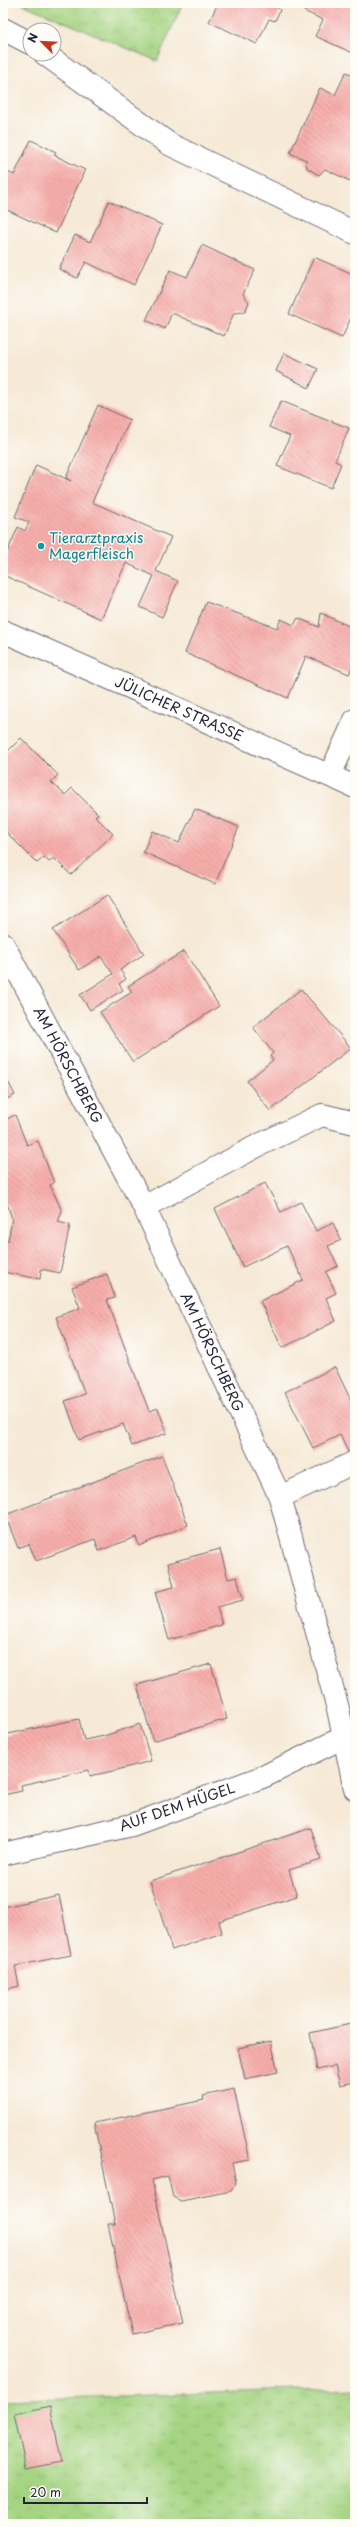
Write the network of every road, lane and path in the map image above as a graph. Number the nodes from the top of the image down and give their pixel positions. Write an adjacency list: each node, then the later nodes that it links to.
1 (3, 29): 2 (street)
2 (22, 39)
3 (56, 62): 4 (street)
4 (355, 233)
5 (3, 631): 7 (street, JÜLICHER STRASSE)
6 (355, 720): 7 (street)
7 (330, 775): 8 (street, JÜLICHER STRASSE)
8 (355, 787)
9 (3, 944): 11 (street, AM HÖRSCHBERG)
10 (355, 1123): 11 (street)
11 (144, 1207): 13 (street, AM HÖRSCHBERG)
12 (355, 1462): 13 (street)
13 (280, 1498): 14 (street, AM HÖRSCHBERG)
14 (344, 1737): 15 (street, AM HÖRSCHBERG); 16 (street, AUF DEM HÜGEL)
15 (355, 1789)
16 (3, 1854)

